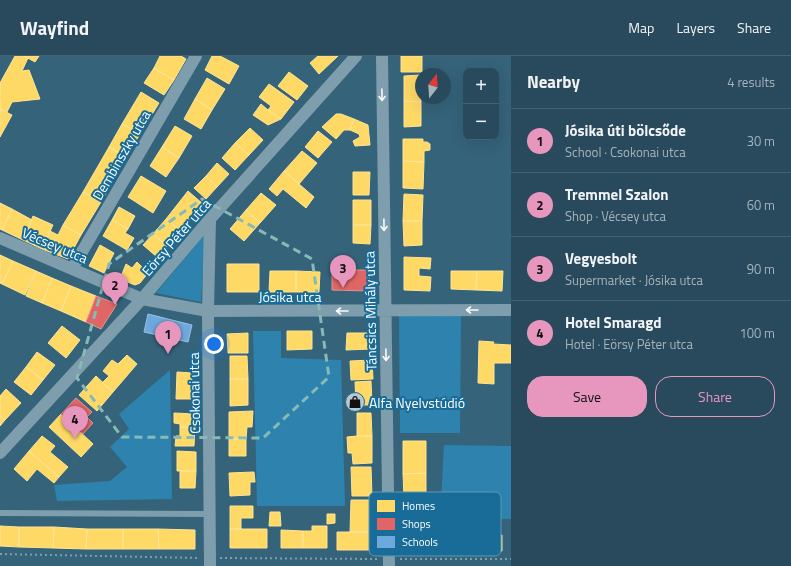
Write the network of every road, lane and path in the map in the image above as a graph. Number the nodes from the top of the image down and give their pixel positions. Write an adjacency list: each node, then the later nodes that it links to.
1 (196, 56): 6 (street, Dembinszky utca)
2 (356, 56): 4 (street, Eörsy Péter utca)
3 (382, 56): 10 (street, Táncsics Mihály utca, one-way to 10)
4 (210, 219): 7 (street, Eörsy Péter utca); 9 (street, Csokonai utca)
5 (0, 238): 6 (street, Vécsey utca)
6 (72, 269): 7 (street, Vécsey utca)
7 (142, 299): 9 (street, Jósika utca); 11 (street, Eörsy Péter utca)
8 (511, 310): 10 (street, Jósika utca, one-way to 10)
9 (208, 311): 10 (street, Jósika utca, one-way to 9); 14 (street, Csokonai utca)
10 (385, 311): 12 (street, Táncsics Mihály utca, one-way to 12)
11 (0, 453)
12 (388, 492)
13 (0, 513): 14 (lane)
14 (210, 514): 17 (street, Csokonai utca)
15 (0, 554): 17 (path)
16 (511, 559): 18 (path)
17 (210, 562): 18 (path)
18 (389, 562)

